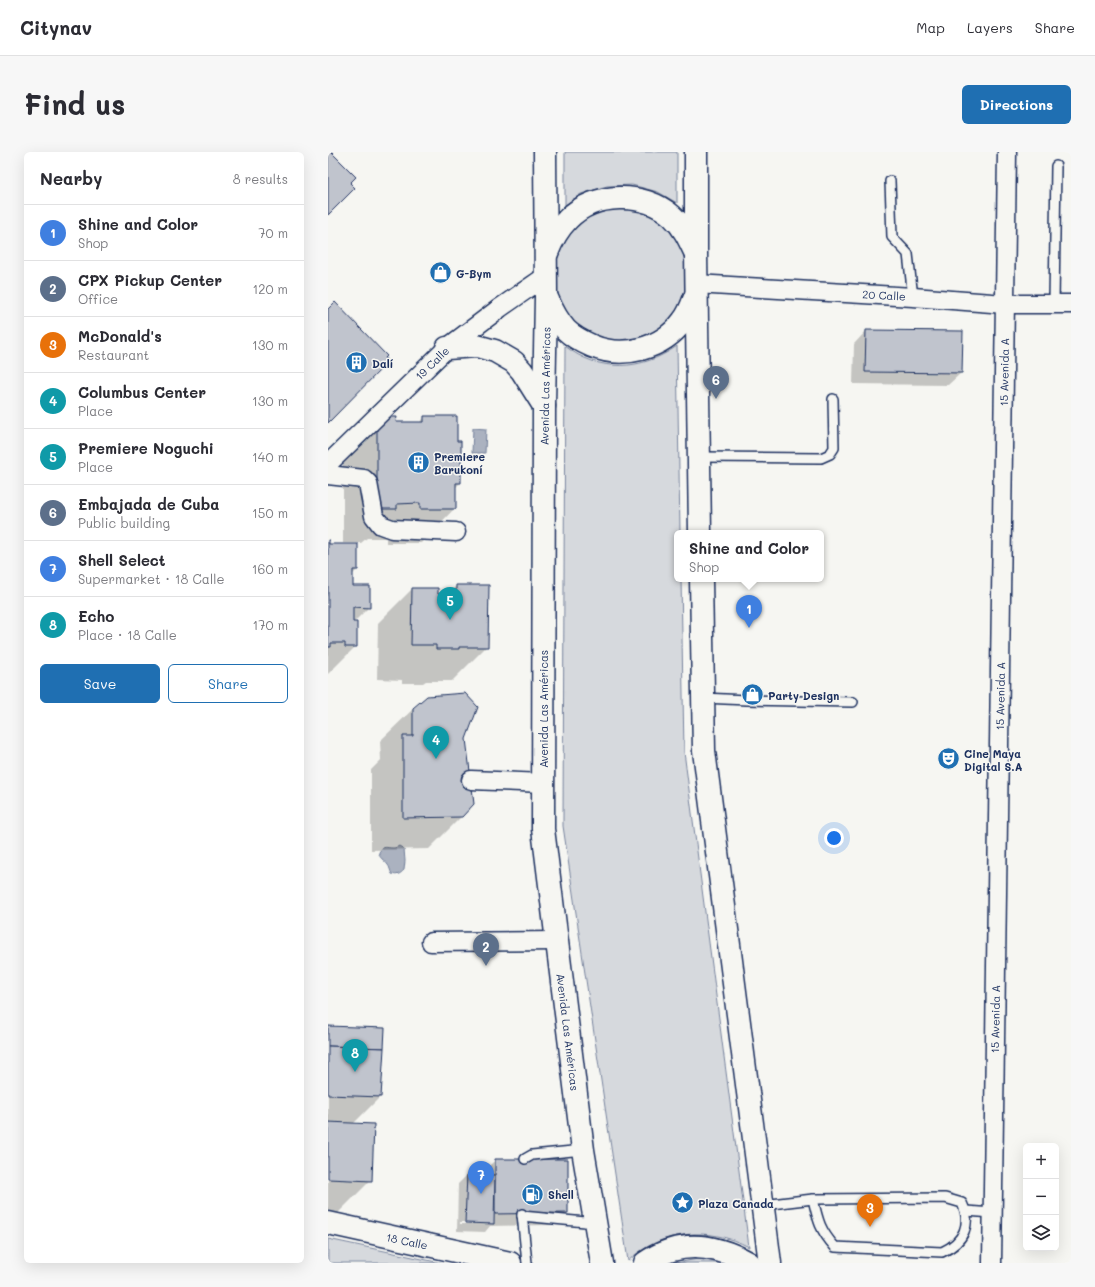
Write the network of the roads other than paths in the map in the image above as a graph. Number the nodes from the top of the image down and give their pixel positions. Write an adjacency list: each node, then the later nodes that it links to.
1 (546, 152): 7 (main road, Avenida Las Américas)
2 (696, 152): 6 (main road)
3 (1007, 152): 11 (street, 15 Avenida A)
4 (1056, 166): 12 (lane)
5 (890, 181): 10 (lane)
6 (696, 253): 7 (main road); 9 (main road)
7 (546, 254): 8 (main road, Avenida Las Américas)
8 (546, 287): 9 (main road); 13 (street, 19 Calle); 15 (main road, Avenida Las Américas)
9 (696, 289): 10 (street, 20 Calle); 17 (main road)
10 (913, 297): 11 (street, 20 Calle)
11 (1005, 304): 12 (street, 20 Calle); 33 (street, 15 Avenida A)
12 (1063, 304)
13 (447, 348): 15 (main road); 16 (street, 19 Calle)
14 (833, 399): 17 (lane)
15 (544, 406): 25 (main road, Avenida Las Américas)
16 (330, 456)
17 (699, 457): 19 (main road)
18 (328, 475): 20 (street)
19 (700, 530)
20 (456, 532)
21 (701, 582): 22 (main road)
22 (703, 698): 23 (lane); 31 (main road)
23 (853, 702)
24 (470, 780): 25 (street)
25 (543, 782): 26 (main road, Avenida Las Américas)
26 (557, 941): 27 (street); 28 (main road, Avenida Las Américas)
27 (431, 942)
28 (583, 1150): 29 (lane); 35 (main road, Avenida Las Américas)
29 (525, 1159)
30 (813, 1199): 31 (lane); 32 (lane); 32 (lane)
31 (763, 1205): 41 (main road)
32 (966, 1211): 33 (lane)
33 (993, 1213): 42 (street, 15 Avenida A)
34 (328, 1223): 36 (main road, 18 Calle)
35 (596, 1223): 37 (lane); 38 (main road, Avenida Las Américas)
36 (510, 1263)
37 (527, 1263)
38 (602, 1263)
39 (646, 1263): 40 (main road)
40 (749, 1263)
41 (770, 1263)
42 (992, 1263)

